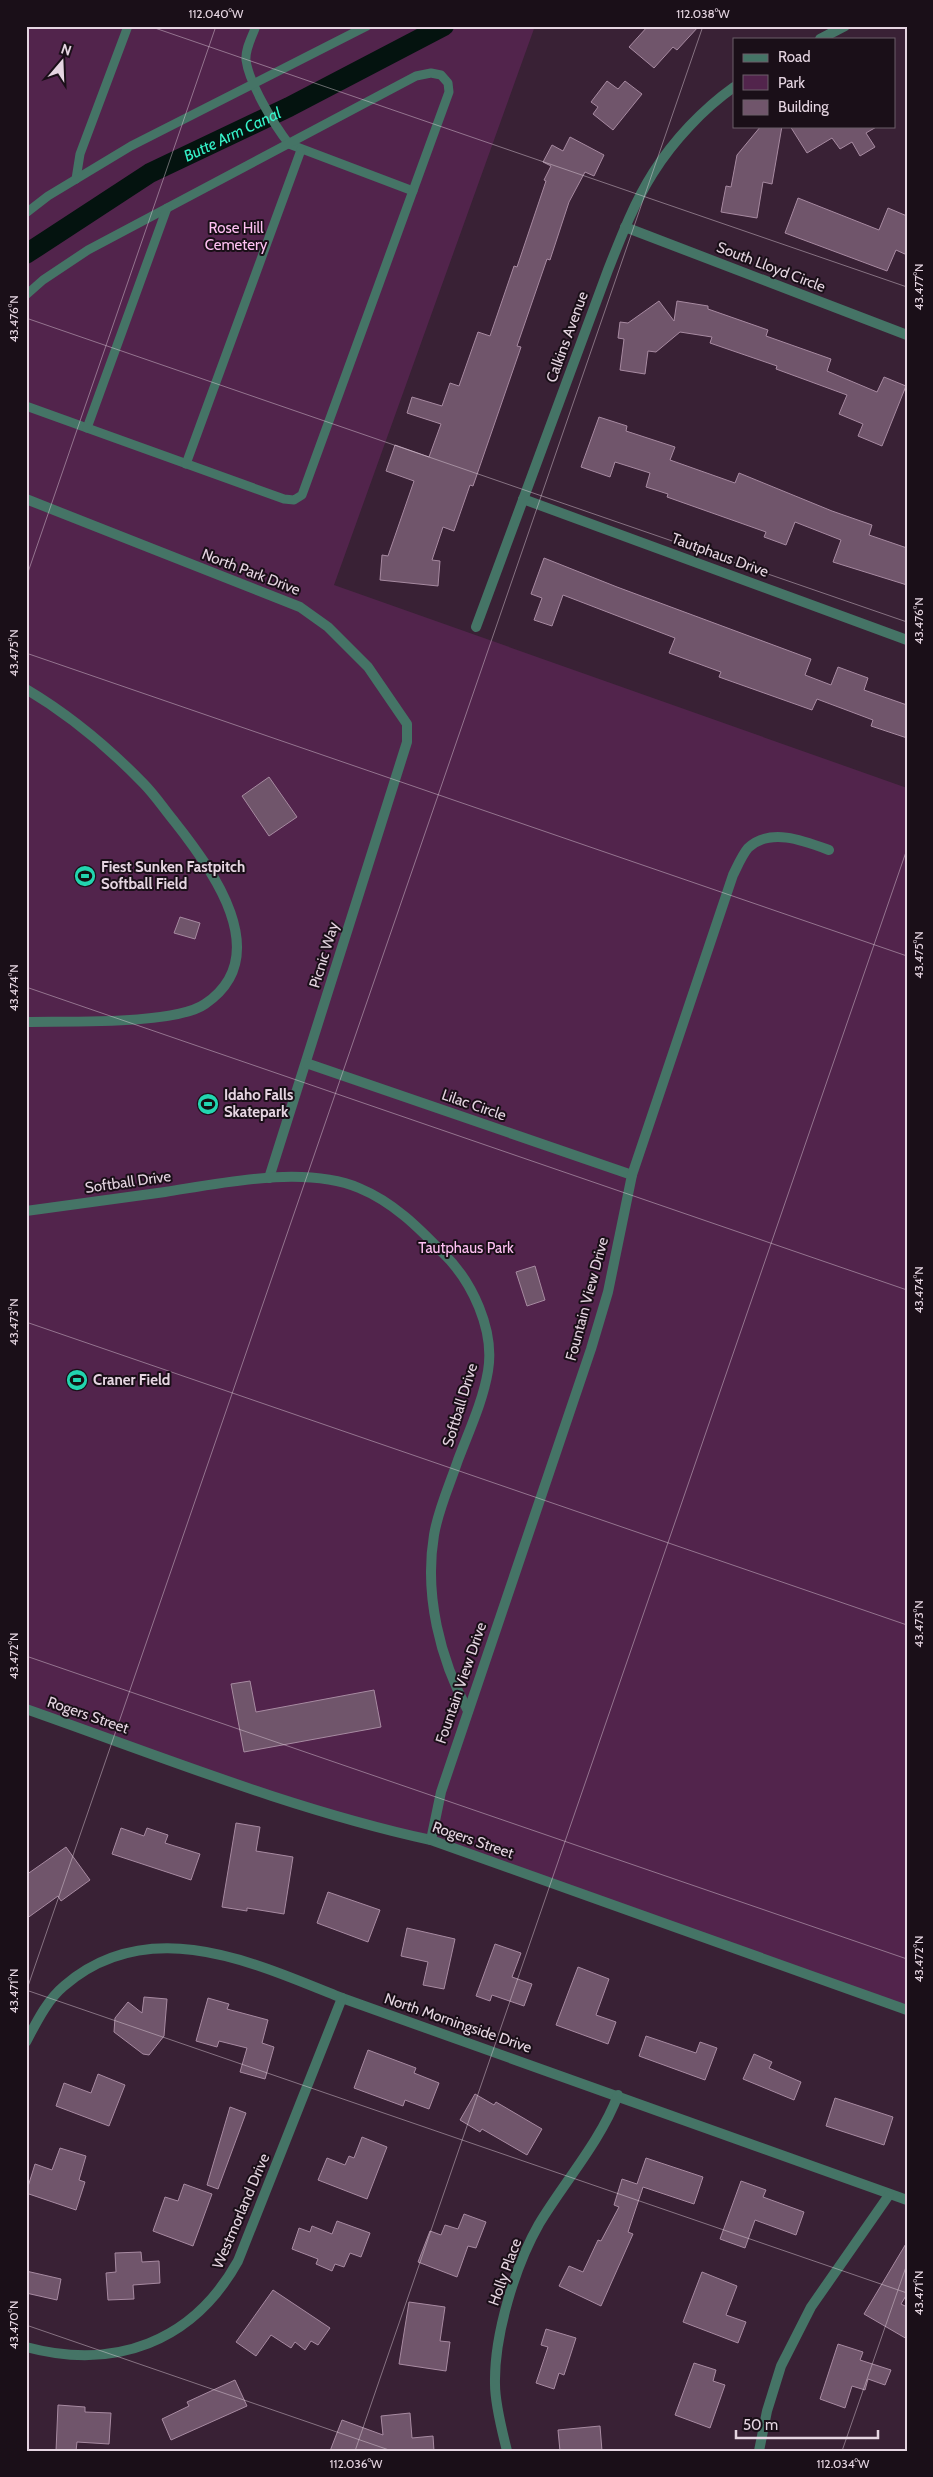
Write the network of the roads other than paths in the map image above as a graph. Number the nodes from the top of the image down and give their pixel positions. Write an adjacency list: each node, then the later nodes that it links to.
1 (128, 26): 10 (lane)
2 (256, 26): 6 (lane)
3 (367, 26): 6 (lane)
4 (844, 26): 5 (street)
5 (822, 38)
6 (255, 83): 8 (lane); 10 (lane)
7 (733, 88): 14 (street, Calkins Avenue)
8 (289, 144): 9 (lane); 11 (lane); 12 (lane)
9 (301, 150): 11 (lane); 19 (lane)
10 (76, 179): 13 (lane)
11 (413, 191): 19 (lane)
12 (167, 208): 15 (lane); 18 (lane)
13 (26, 213)
14 (626, 227): 16 (street, South Lloyd Circle); 20 (street, Calkins Avenue)
15 (26, 295)
16 (907, 335)
17 (26, 406): 18 (lane)
18 (87, 428): 19 (lane)
19 (186, 464)
20 (524, 499): 22 (street, Calkins Avenue); 23 (street, Tautphaus Drive)
21 (26, 500): 25 (street, North Park Drive)
22 (476, 627)
23 (907, 640)
24 (26, 688): 27 (street)
25 (407, 742): 28 (street, Picnic Way)
26 (829, 850): 29 (street, Fountain View Drive)
27 (26, 1022)
28 (306, 1063): 29 (street, Lilac Circle); 30 (street, Picnic Way)
29 (632, 1175): 33 (street, Fountain View Drive)
30 (270, 1178): 31 (street, Softball Drive); 33 (street, Softball Drive)
31 (26, 1211)
32 (26, 1709): 34 (street, Rogers Street)
33 (468, 1711): 34 (street, Fountain View Drive)
34 (431, 1840): 36 (street, Rogers Street)
35 (342, 1998): 37 (street, North Morningside Drive); 38 (street, North Morningside Drive); 41 (street, Westmorland Drive)
36 (907, 2010)
37 (26, 2042)
38 (618, 2095): 39 (street, North Morningside Drive); 42 (street, Holly Place)
39 (889, 2195): 40 (street, North Morningside Drive); 43 (street)
40 (907, 2200)
41 (26, 2347)
42 (507, 2451)
43 (759, 2451)

